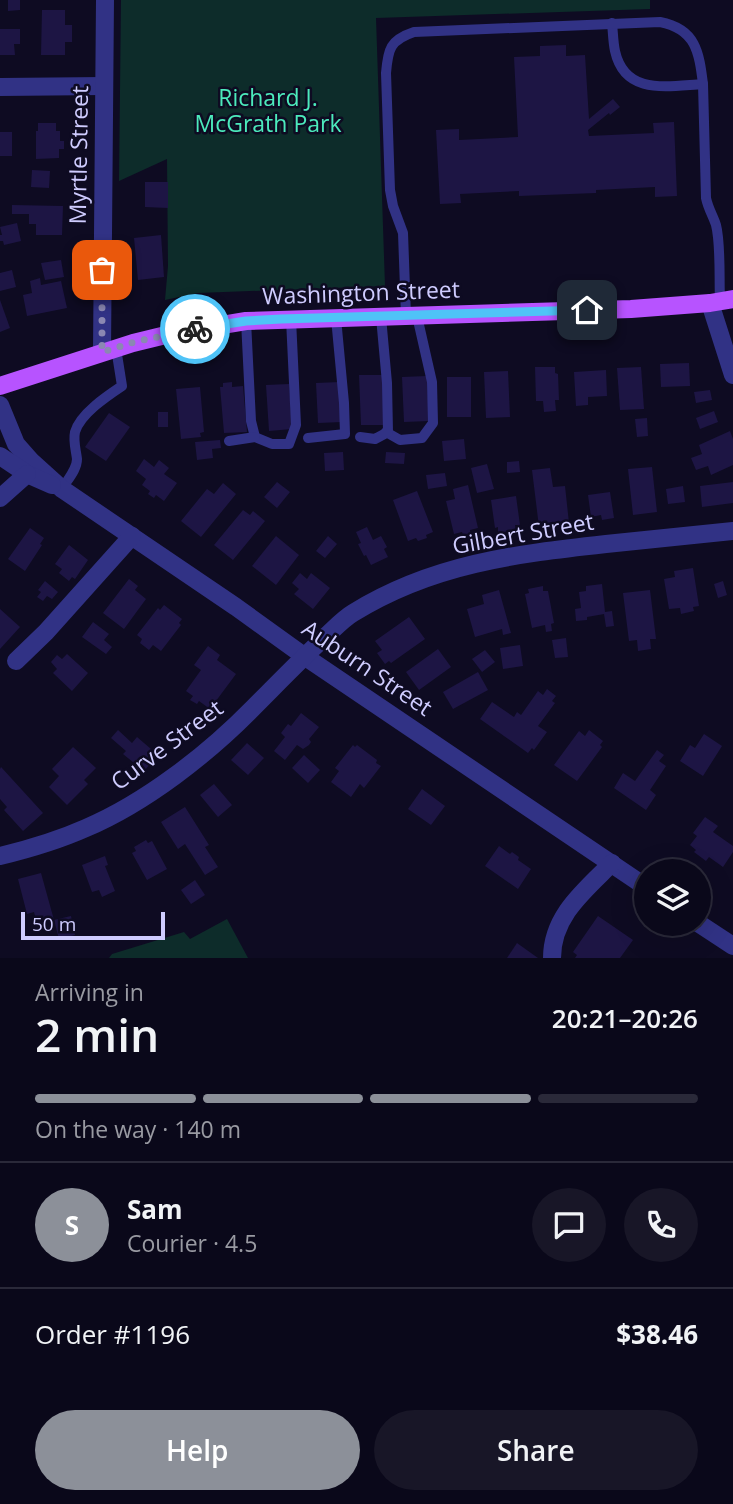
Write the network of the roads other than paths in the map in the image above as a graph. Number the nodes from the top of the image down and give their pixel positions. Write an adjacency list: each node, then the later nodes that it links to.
1 (105, 0): 4 (street, Myrtle Street)
2 (612, 23): 3 (lane); 3 (lane); 7 (lane)
3 (703, 84): 6 (lane)
4 (104, 86): 5 (street); 12 (street, Myrtle Street)
5 (0, 87)
6 (721, 301): 7 (main road, Washington Street); 13 (street)
7 (412, 316): 8 (main road, Washington Street); 16 (lane)
8 (381, 317): 9 (main road, Washington Street); 16 (lane)
9 (336, 318): 10 (main road, Washington Street); 19 (lane)
10 (291, 319): 11 (main road, Washington Street); 17 (lane)
11 (246, 321): 12 (main road, Washington Street); 17 (lane)
12 (109, 350): 14 (main road, Washington Street); 23 (lane)
13 (733, 375)
14 (0, 386)
15 (0, 405): 23 (street, Auburn Street)
16 (386, 432): 18 (lane)
17 (255, 437): 20 (lane)
18 (360, 437)
19 (308, 438)
20 (229, 441)
21 (0, 456): 22 (street, Auburn Street)
22 (27, 474): 23 (street, Auburn Street); 24 (street)
23 (62, 489): 26 (street, Auburn Street)
24 (0, 498)
25 (733, 531): 27 (street, Gilbert Street)
26 (132, 536): 27 (street, Auburn Street); 28 (street)
27 (304, 656): 29 (street, Curve Street); 30 (street, Auburn Street)
28 (16, 661)
29 (0, 856)
30 (612, 863): 31 (street, Auburn Street); 34 (street)
31 (634, 879)
32 (711, 932): 33 (street)
33 (733, 946)
34 (552, 958)

